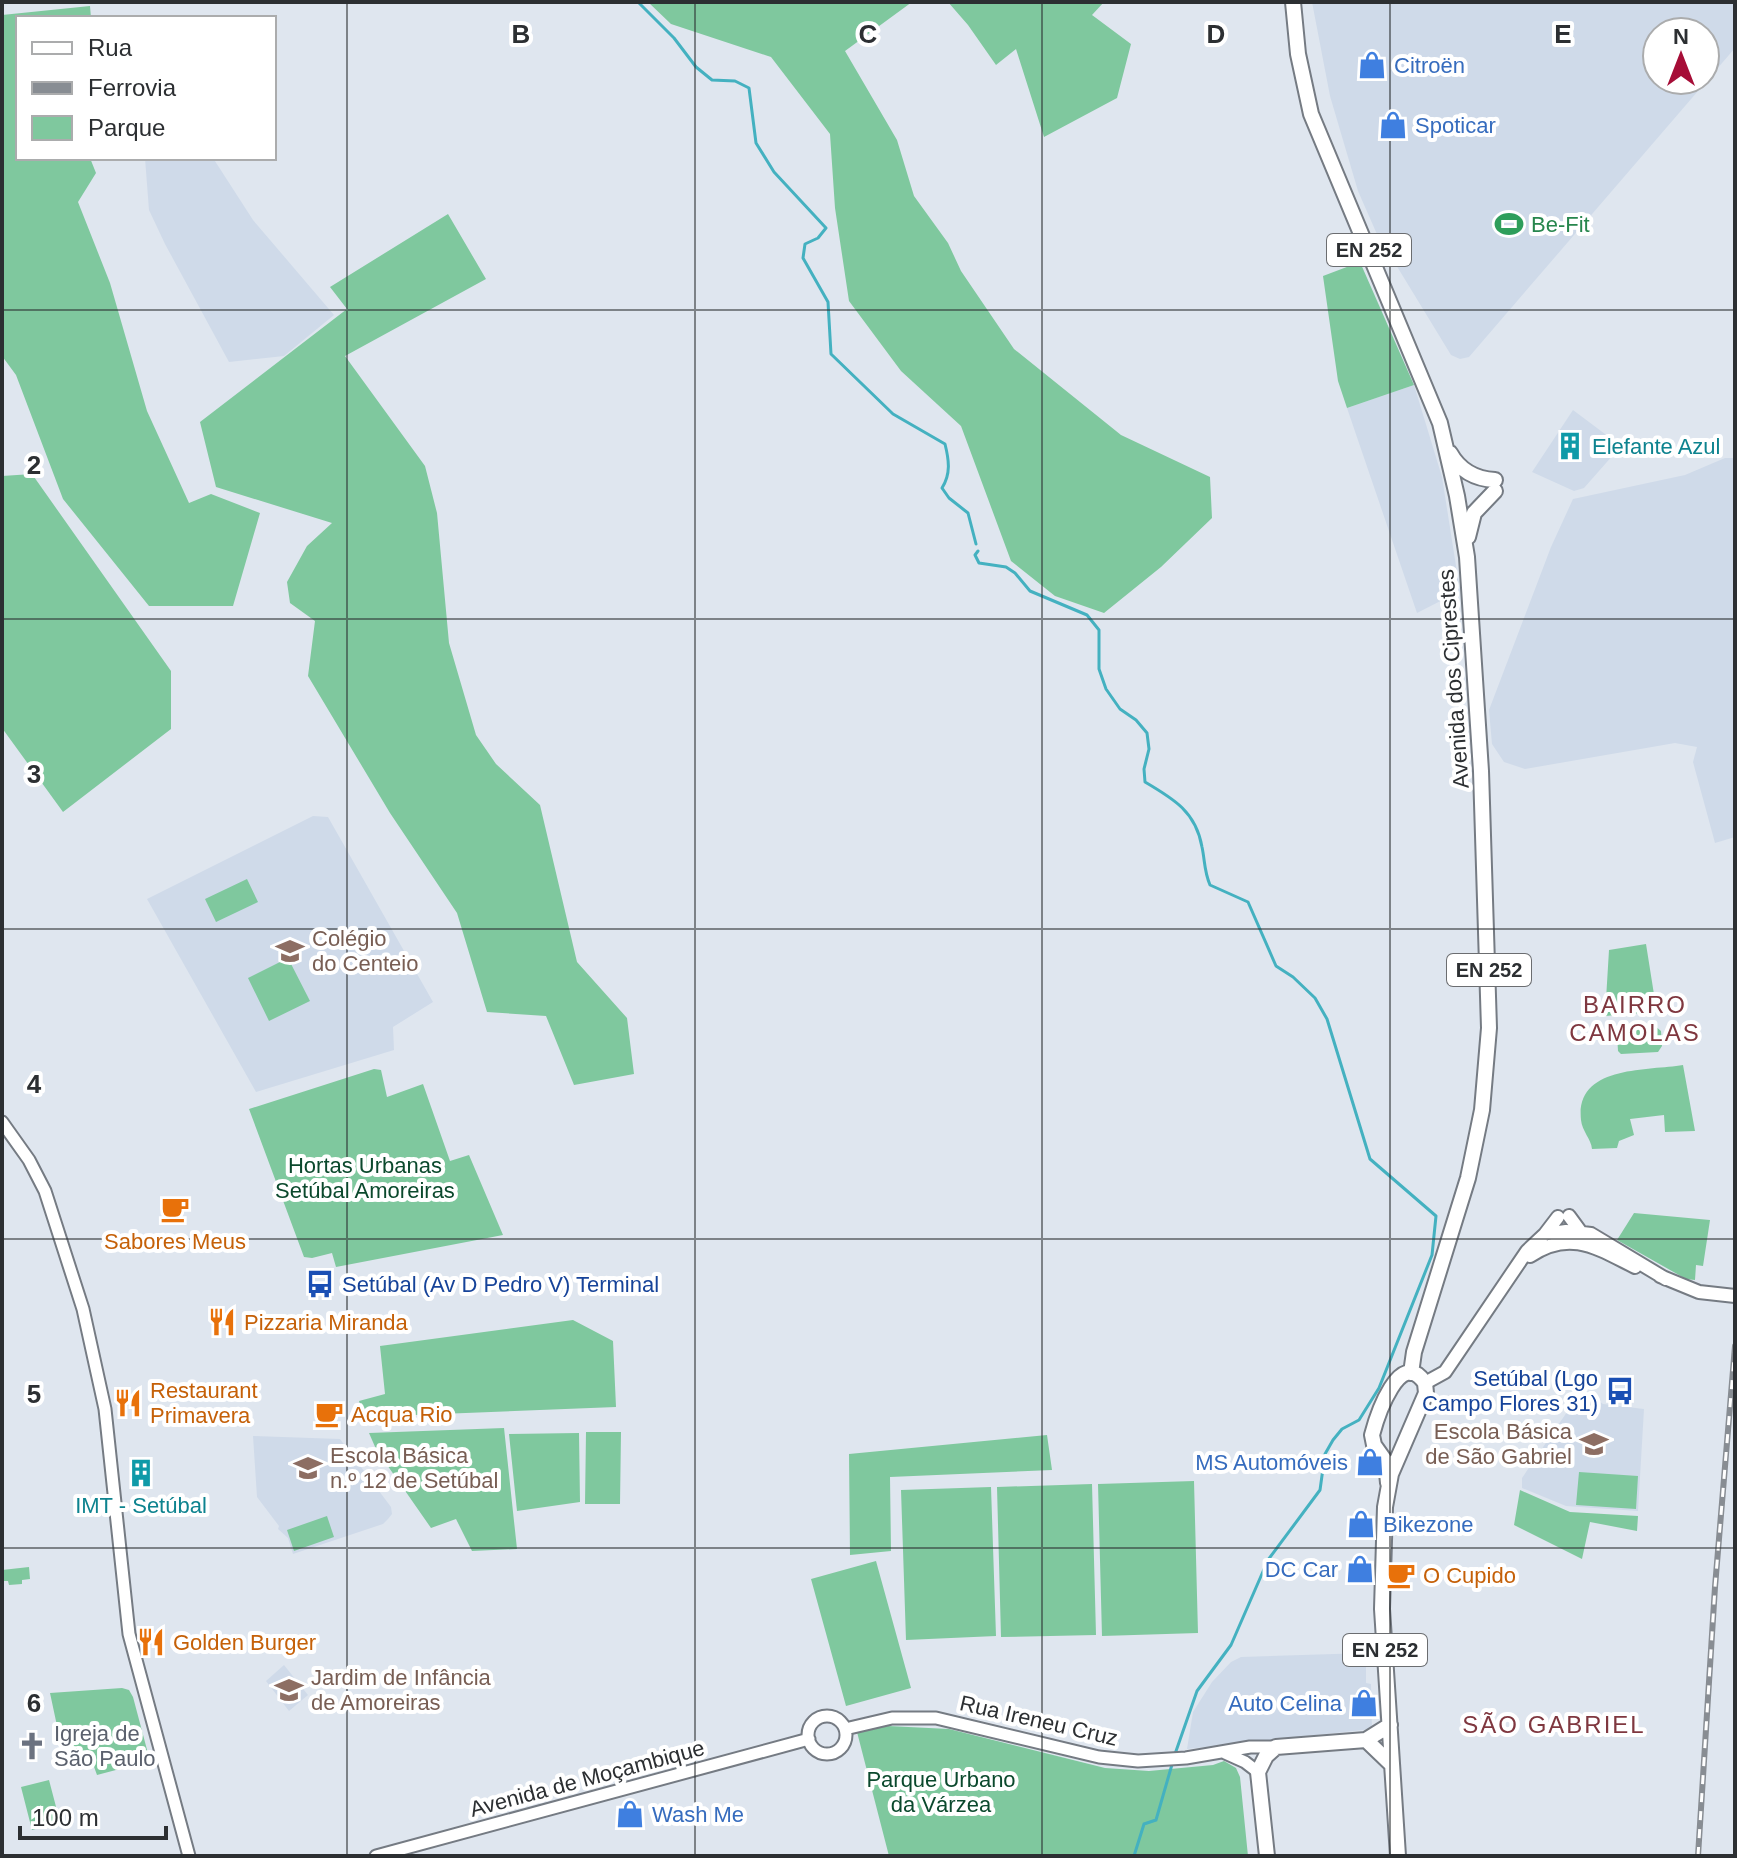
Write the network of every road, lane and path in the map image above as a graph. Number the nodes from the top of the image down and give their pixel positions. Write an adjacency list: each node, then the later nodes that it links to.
1 (1293, 2): 2 (main road, Avenida dos Ciprestes / EN 252)
2 (1445, 443): 3 (main road, Avenida dos Ciprestes / EN 252); 3 (main road)
3 (1467, 557): 11 (main road, Avenida dos Ciprestes / EN 252)
4 (2, 1122): 25 (street)
5 (1580, 1231): 6 (main road); 7 (main road); 9 (main road)
6 (1545, 1234): 7 (main road); 8 (main road)
7 (1566, 1236): 8 (main road); 9 (main road)
8 (1518, 1264): 12 (main road)
9 (1666, 1279): 10 (main road)
10 (1735, 1296)
11 (1411, 1373): 12 (main road); 14 (main road, Avenida dos Ciprestes / EN 252)
12 (1425, 1383): 13 (main road, Avenida dos Ciprestes / EN 252)
13 (1402, 1449): 14 (main road); 15 (main road, Avenida dos Ciprestes / EN 252)
14 (1381, 1452): 15 (main road, Avenida dos Ciprestes / EN 252)
15 (1388, 1483): 16 (main road, Avenida dos Ciprestes / EN 252)
16 (1390, 1725): 19 (main road); 22 (main road, Avenida dos Ciprestes / EN 252)
17 (845, 1729): 18 (street); 18 (street); 21 (street, Rua Ireneu Cruz)
18 (809, 1739): 26 (street, Avenida de Moçambique)
19 (1366, 1740): 20 (main road); 22 (main road)
20 (1276, 1747): 21 (street, Rua Ireneu Cruz); 23 (main road)
21 (1225, 1753): 23 (street)
22 (1391, 1764): 24 (main road, Avenida dos Ciprestes / EN 252)
23 (1258, 1772): 27 (main road)
24 (1396, 1854)
25 (189, 1856)
26 (376, 1856)
27 (1267, 1856)

